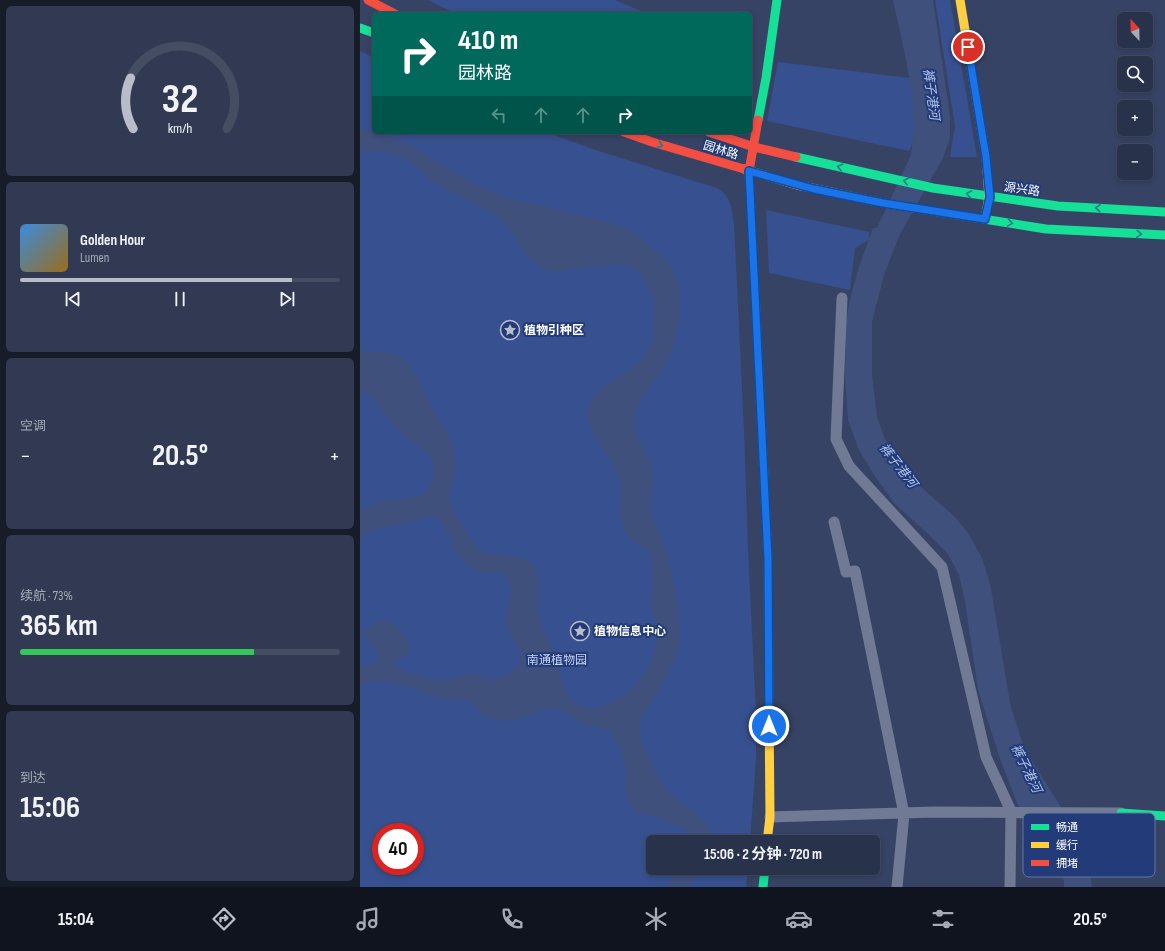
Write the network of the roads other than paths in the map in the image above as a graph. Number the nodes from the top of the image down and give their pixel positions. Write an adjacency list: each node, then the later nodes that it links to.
1 (368, 0): 4 (street)
2 (777, 0): 9 (street)
3 (960, 0): 12 (street)
4 (392, 12)
5 (360, 28): 6 (street)
6 (372, 33)
7 (630, 134): 10 (street, 园林路, one-way to 10)
8 (715, 134): 9 (street, 园林路)
9 (754, 147): 10 (street); 11 (street, 园林路, one-way to 9)
10 (749, 171): 14 (street, 园林路); 23 (street)
11 (878, 175): 12 (street, 源兴路, one-way to 11)
12 (990, 197): 13 (street, 源兴路, one-way to 12); 14 (street)
13 (1165, 212)
14 (985, 219): 15 (street, one-way to 15)
15 (1165, 235)
16 (842, 298): 18 (street)
17 (834, 522): 20 (street)
18 (1015, 812): 19 (street); 20 (street); 28 (street)
19 (1121, 813)
20 (904, 814): 23 (street); 27 (street)
21 (1155, 815): 22 (street)
22 (1165, 816)
23 (770, 817): 24 (street)
24 (768, 835)
25 (764, 875): 26 (street)
26 (763, 887)
27 (897, 887)
28 (1010, 887)

